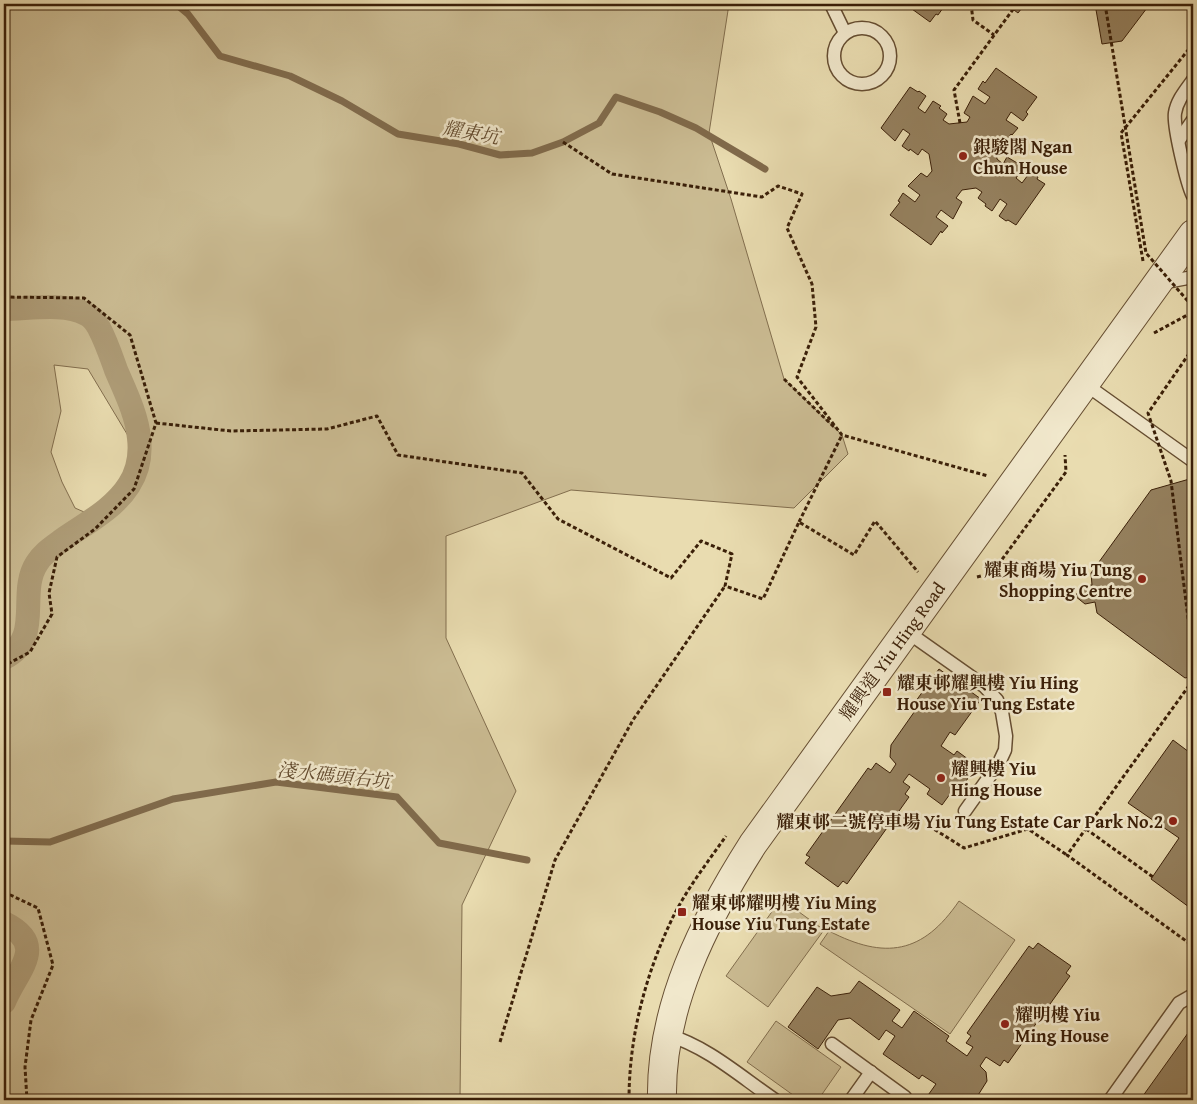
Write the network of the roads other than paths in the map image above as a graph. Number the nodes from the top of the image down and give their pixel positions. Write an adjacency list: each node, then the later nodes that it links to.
1 (831, 4): 2 (lane)
2 (845, 33): 2 (lane)
3 (1193, 80): 5 (lane)
4 (1193, 120): 5 (lane)
5 (1179, 140): 6 (lane)
6 (1190, 172): 7 (lane)
7 (1193, 196)
8 (1193, 234): 9 (street, 耀興道 Yiu Hing Road)
9 (1151, 274): 10 (lane); 11 (street, 耀興道 Yiu Hing Road)
10 (1193, 277)
11 (1085, 384): 12 (lane); 13 (street, 耀興道 Yiu Hing Road)
12 (1193, 461)
13 (906, 631): 14 (lane); 16 (street, 耀興道 Yiu Hing Road)
14 (965, 811)
15 (1193, 995): 23 (lane)
16 (668, 1035): 20 (street, 耀興道 Yiu Hing Road); 21 (lane)
17 (832, 1044): 18 (lane)
18 (871, 1072): 19 (lane); 22 (lane)
19 (905, 1097)
20 (662, 1100)
21 (774, 1100)
22 (851, 1100)
23 (1110, 1100)

